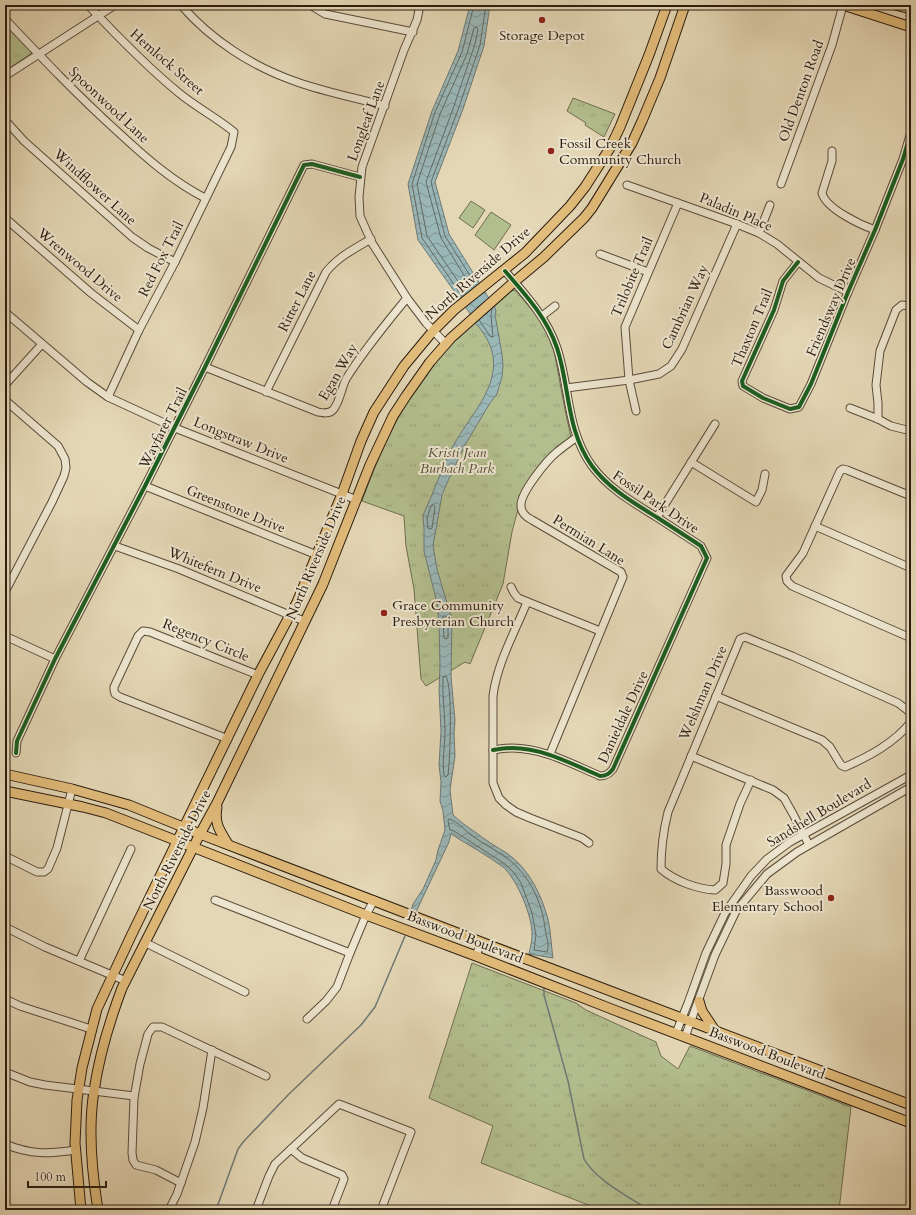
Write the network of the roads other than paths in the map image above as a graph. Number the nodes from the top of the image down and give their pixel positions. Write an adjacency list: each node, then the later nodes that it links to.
1 (88, 5): 11 (street, Hemlock Street)
2 (115, 5): 11 (street)
3 (181, 5): 19 (street)
4 (310, 5): 14 (street)
5 (420, 5): 14 (street, Longleaf Lane)
6 (667, 5): 15 (main road, North Riverside Drive)
7 (685, 5): 17 (main road, North Riverside Drive)
8 (843, 5): 13 (main road); 25 (street, Old Denton Road)
9 (895, 5): 10 (main road)
10 (911, 9)
11 (98, 16): 16 (street); 21 (street, Hemlock Street)
12 (5, 19): 16 (street, Spoonwood Lane)
13 (911, 27)
14 (413, 32): 19 (street, Longleaf Lane)
15 (650, 53): 17 (main road); 38 (main road, North Riverside Drive)
16 (39, 55): 18 (street); 27 (street, Spoonwood Lane)
17 (666, 58): 40 (main road, North Riverside Drive)
18 (5, 76)
19 (385, 106): 24 (street, Longleaf Lane)
20 (5, 120): 36 (street, Windflower Lane)
21 (234, 132): 27 (street, Red Fox Trail)
22 (911, 132): 32 (street, Friendsway Drive)
23 (832, 151): 32 (street)
24 (360, 177): 34 (street, Longleaf Lane); 51 (street, Wayfarer Trail)
25 (781, 184)
26 (626, 185): 28 (street, Paladin Place)
27 (206, 198): 36 (street, Red Fox Trail)
28 (678, 203): 31 (street, Paladin Place); 39 (street, Trilobite Trail)
29 (770, 205): 33 (street)
30 (5, 218): 47 (street, Wrenwood Drive)
31 (737, 224): 33 (street, Paladin Place); 52 (street, Cambrian Way)
32 (876, 230): 41 (street, Friendsway Drive)
33 (758, 233): 37 (street, Paladin Place)
34 (371, 239): 42 (street, Longleaf Lane); 56 (street, Ritter Lane)
35 (600, 254): 39 (street)
36 (175, 262): 47 (street, Red Fox Trail)
37 (798, 262): 41 (street, Paladin Place); 53 (street, Thaxton Trail)
38 (505, 271): 40 (street, Fossil Park Drive); 48 (main road, North Riverside Drive)
39 (648, 272): 52 (street, Trilobite Trail)
40 (514, 282): 46 (street, Fossil Park Drive); 49 (main road, North Riverside Drive)
41 (848, 292): 53 (street, Friendsway Drive)
42 (407, 298): 48 (street, Longleaf Lane); 56 (street, Egan Way)
43 (555, 306): 46 (street)
44 (911, 306): 61 (street)
45 (5, 312): 50 (street, Longstraw Drive)
46 (542, 316): 55 (street, Fossil Park Drive)
47 (139, 330): 57 (street, Red Fox Trail)
48 (433, 331): 49 (street, Longleaf Lane); 69 (main road, North Riverside Drive)
49 (445, 343): 71 (main road, North Riverside Drive)
50 (42, 344): 54 (street); 57 (street, Longstraw Drive)
51 (205, 367): 56 (street, Egan Way); 63 (street, Wayfarer Trail)
52 (628, 380): 55 (street, Cambrian Way); 60 (street, Trilobite Trail)
53 (743, 383)
54 (5, 385)
55 (566, 388): 65 (street, Fossil Park Drive)
56 (266, 392)
57 (108, 397): 63 (street, Longstraw Drive)
58 (5, 400): 79 (street)
59 (850, 408): 61 (street)
60 (636, 411)
61 (878, 419): 64 (street)
62 (715, 424): 66 (street)
63 (175, 428): 68 (street, Wayfarer Trail); 69 (street, Longstraw Drive)
64 (911, 431)
65 (577, 438): 72 (street, Fossil Park Drive); 83 (street, Permian Lane)
66 (691, 462): 67 (street); 72 (street)
67 (765, 474)
68 (145, 486): 74 (street, Wayfarer Trail); 75 (street, Greenstone Drive)
69 (342, 494): 71 (street, Longstraw Drive); 75 (main road, North Riverside Drive)
70 (911, 496): 73 (street)
71 (357, 500): 82 (main road, North Riverside Drive)
72 (657, 517): 76 (street, Fossil Park Drive)
73 (816, 526): 77 (street); 85 (street)
74 (115, 546): 81 (street, Whitefern Drive); 86 (street, Wayfarer Trail)
75 (317, 555): 81 (main road, North Riverside Drive)
76 (707, 558): 94 (street, Danieldale Drive)
77 (911, 568)
78 (511, 587): 80 (street)
79 (5, 592)
80 (527, 602): 83 (street); 92 (street)
81 (290, 615): 82 (street, Whitefern Drive); 87 (main road, North Riverside Drive)
82 (304, 621): 102 (main road, North Riverside Drive)
83 (600, 631): 94 (street, Permian Lane)
84 (5, 636): 86 (street)
85 (911, 638)
86 (55, 659): 93 (street, Wayfarer Trail)
87 (258, 675): 91 (main road, North Riverside Drive); 91 (street, Regency Circle)
88 (716, 696): 89 (street, Welshman Drive); 90 (street); 95 (street, Welshman Drive)
89 (911, 712)
90 (911, 722)
91 (228, 739): 104 (main road, North Riverside Drive)
92 (493, 750): 94 (street, Danieldale Drive); 109 (street)
93 (16, 753)
94 (550, 754)
95 (691, 756): 98 (street); 98 (street, Welshman Drive)
96 (5, 774): 100 (main road, Basswood Boulevard)
97 (911, 776): 106 (street, Sandshell Boulevard)
98 (751, 780): 106 (street)
99 (911, 787): 110 (street, Sandshell Boulevard)
100 (72, 789): 103 (street); 104 (main road, Basswood Boulevard)
101 (5, 791): 103 (main road, Basswood Boulevard)
102 (217, 803): 105 (main road, North Riverside Drive); 108 (main road)
103 (69, 805): 107 (main road, Basswood Boulevard); 113 (street)
104 (184, 828): 105 (main road, Basswood Boulevard); 107 (main road, North Riverside Drive)
105 (200, 834): 108 (main road, Basswood Boulevard); 111 (main road, North Riverside Drive)
106 (804, 834): 110 (street); 128 (street, Sandshell Boulevard)
107 (178, 841): 111 (main road, Basswood Boulevard); 123 (main road, North Riverside Drive)
108 (228, 844): 115 (main road, Basswood Boulevard)
109 (589, 844)
110 (809, 845): 127 (street, Sandshell Boulevard)
111 (194, 847): 116 (main road, Basswood Boulevard); 119 (main road, North Riverside Drive)
112 (131, 849): 122 (street)
113 (5, 856)
114 (215, 900): 120 (street)
115 (374, 900): 116 (street); 118 (main road, Basswood Boulevard)
116 (366, 915): 120 (street); 121 (main road, Basswood Boulevard)
117 (5, 927): 122 (street)
118 (481, 942): 121 (street); 128 (main road, Basswood Boulevard)
119 (146, 943): 124 (main road, North Riverside Drive); 125 (street)
120 (350, 953): 129 (street)
121 (476, 956): 133 (main road, Basswood Boulevard)
122 (79, 961): 123 (street)
123 (112, 975): 124 (street); 131 (main road, North Riverside Drive)
124 (126, 981): 141 (main road, North Riverside Drive)
125 (245, 992)
126 (5, 999): 131 (street)
127 (699, 1001): 130 (street, Sandshell Boulevard); 132 (main road)
128 (682, 1017): 130 (main road, Basswood Boulevard); 133 (street, Sandshell Boulevard)
129 (307, 1019)
130 (692, 1021): 132 (main road, Basswood Boulevard); 134 (street, Sandshell Boulevard)
131 (91, 1029): 140 (main road, North Riverside Drive)
132 (715, 1030): 136 (main road, Basswood Boulevard)
133 (676, 1033): 134 (main road, Basswood Boulevard)
134 (685, 1037): 139 (main road, Basswood Boulevard)
135 (212, 1050): 138 (street); 142 (street); 148 (street)
136 (807, 1065): 139 (main road); 143 (main road, Basswood Boulevard)
137 (5, 1072): 140 (street)
138 (266, 1076)
139 (801, 1081): 144 (main road, Basswood Boulevard)
140 (79, 1090): 141 (street); 147 (main road, North Riverside Drive)
141 (94, 1091): 142 (street); 150 (main road, North Riverside Drive)
142 (134, 1096): 148 (street)
143 (911, 1105)
144 (911, 1123)
145 (5, 1144): 147 (street)
146 (291, 1148): 152 (street); 153 (street); 154 (street)
147 (75, 1150): 149 (main road, North Riverside Drive)
148 (181, 1183): 151 (street)
149 (81, 1210)
150 (96, 1210)
151 (169, 1210)
152 (256, 1210)
153 (332, 1210)
154 (381, 1210)

